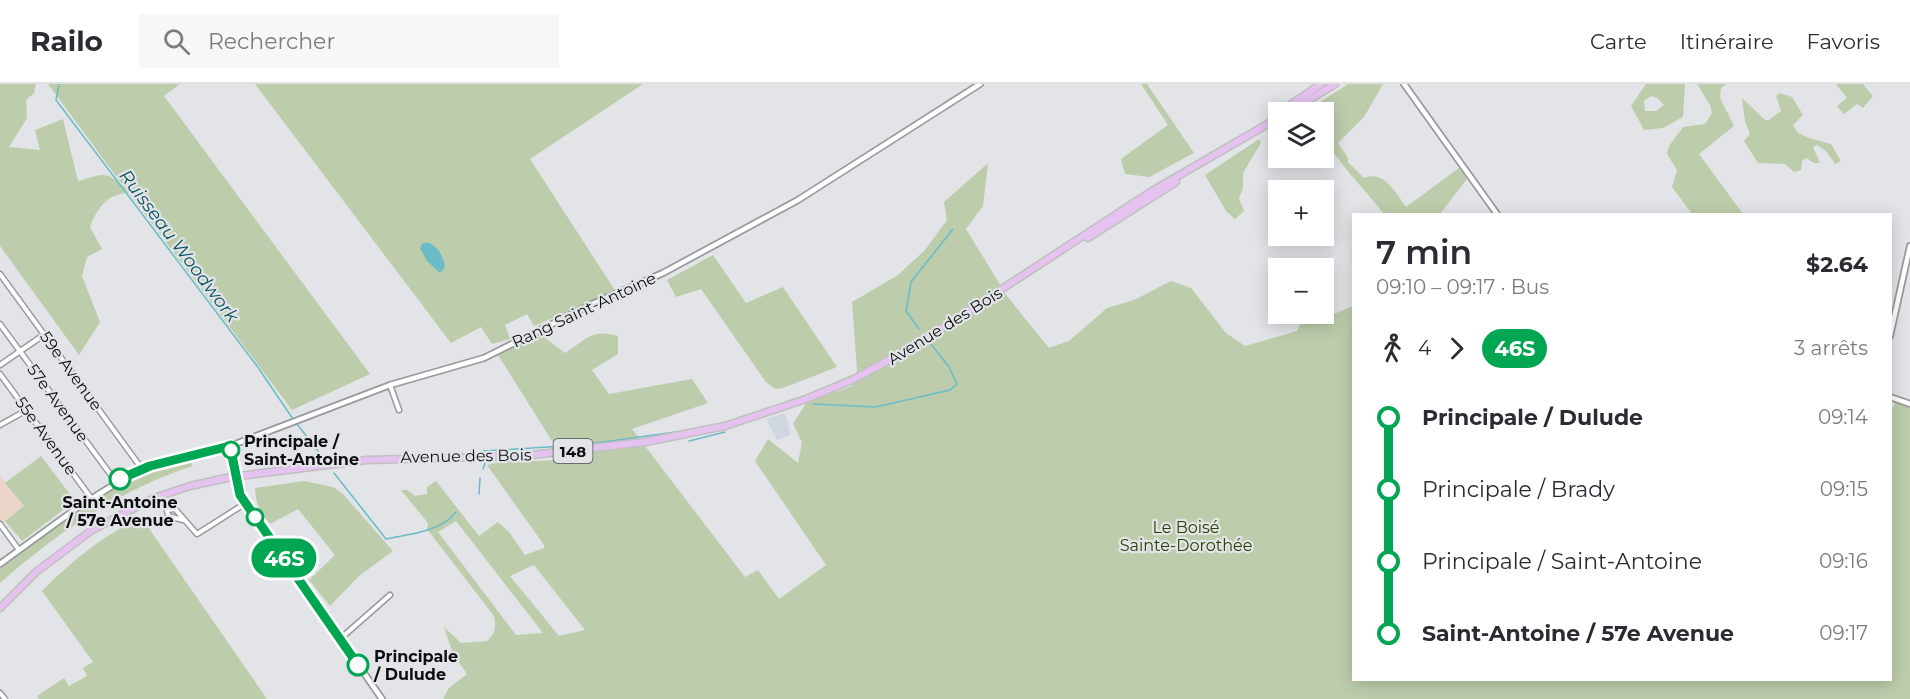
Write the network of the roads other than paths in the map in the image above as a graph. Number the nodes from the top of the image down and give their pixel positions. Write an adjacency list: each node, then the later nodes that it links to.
1 (980, 84): 17 (street, Rang Saint-Antoine)
2 (1322, 84): 5 (main road, Avenue des Bois / 148)
3 (1335, 84): 6 (main road)
4 (1404, 84): 8 (street)
5 (1297, 102)
6 (1305, 102)
7 (1268, 123): 25 (main road, Avenue des Bois / 148)
8 (1496, 213)
9 (1910, 246): 12 (street)
10 (0, 274): 13 (street, 59e Avenue)
11 (0, 324): 14 (street, 57e Avenue)
12 (1892, 327)
13 (45, 334): 14 (street); 24 (street, 59e Avenue)
14 (21, 352): 15 (street); 26 (street, 57e Avenue)
15 (0, 365)
16 (0, 375): 20 (street, 55e Avenue)
17 (390, 385): 21 (street); 23 (street, Rang Saint-Antoine)
18 (1892, 398): 19 (street)
19 (1910, 404)
20 (27, 410): 22 (street); 27 (street, 55e Avenue)
21 (399, 410)
22 (0, 426)
23 (230, 446): 24 (street, Rang Saint-Antoine); 25 (street)
24 (142, 469): 26 (street, Rang Saint-Antoine)
25 (235, 477): 28 (street); 34 (main road, Avenue des Bois / 148)
26 (116, 482): 27 (street, Rang Saint-Antoine)
27 (91, 498): 31 (street, Rang Saint-Antoine)
28 (246, 503): 29 (street); 35 (street)
29 (183, 520)
30 (0, 524): 31 (street)
31 (19, 550): 32 (street, Rang Saint-Antoine)
32 (0, 564)
33 (390, 595): 35 (street)
34 (0, 608)
35 (340, 639): 38 (street)
36 (0, 693): 37 (street)
37 (5, 699)
38 (382, 699)

